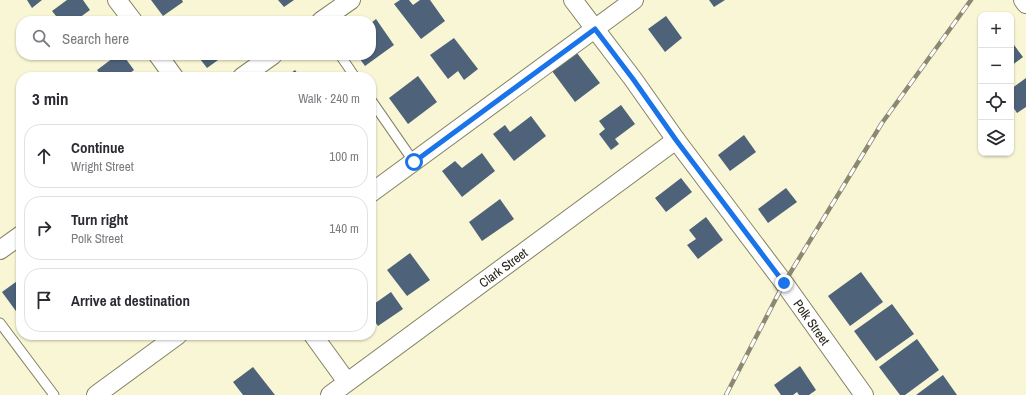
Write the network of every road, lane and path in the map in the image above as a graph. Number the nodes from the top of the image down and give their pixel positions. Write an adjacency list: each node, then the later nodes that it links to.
1 (117, 0): 7 (street)
2 (573, 0): 9 (street, Polk Street)
3 (634, 0): 9 (street)
4 (1023, 0): 6 (street)
5 (347, 1): 8 (street)
6 (1026, 4)
7 (129, 16)
8 (328, 16)
9 (595, 29): 17 (street, Polk Street); 18 (street)
10 (162, 60): 13 (street)
11 (266, 60): 14 (street)
12 (343, 60): 15 (lane)
13 (170, 72)
14 (249, 72)
15 (352, 72)
16 (376, 107): 18 (lane)
17 (676, 140): 25 (street, Clark Street); 29 (street, Polk Street)
18 (414, 162): 19 (street)
19 (376, 189)
20 (16, 239): 21 (street)
21 (0, 250)
22 (0, 323): 26 (lane)
23 (171, 340): 27 (street)
24 (317, 340): 25 (street)
25 (347, 382): 28 (street, Clark Street)
26 (54, 395)
27 (96, 395)
28 (330, 395)
29 (864, 395)

